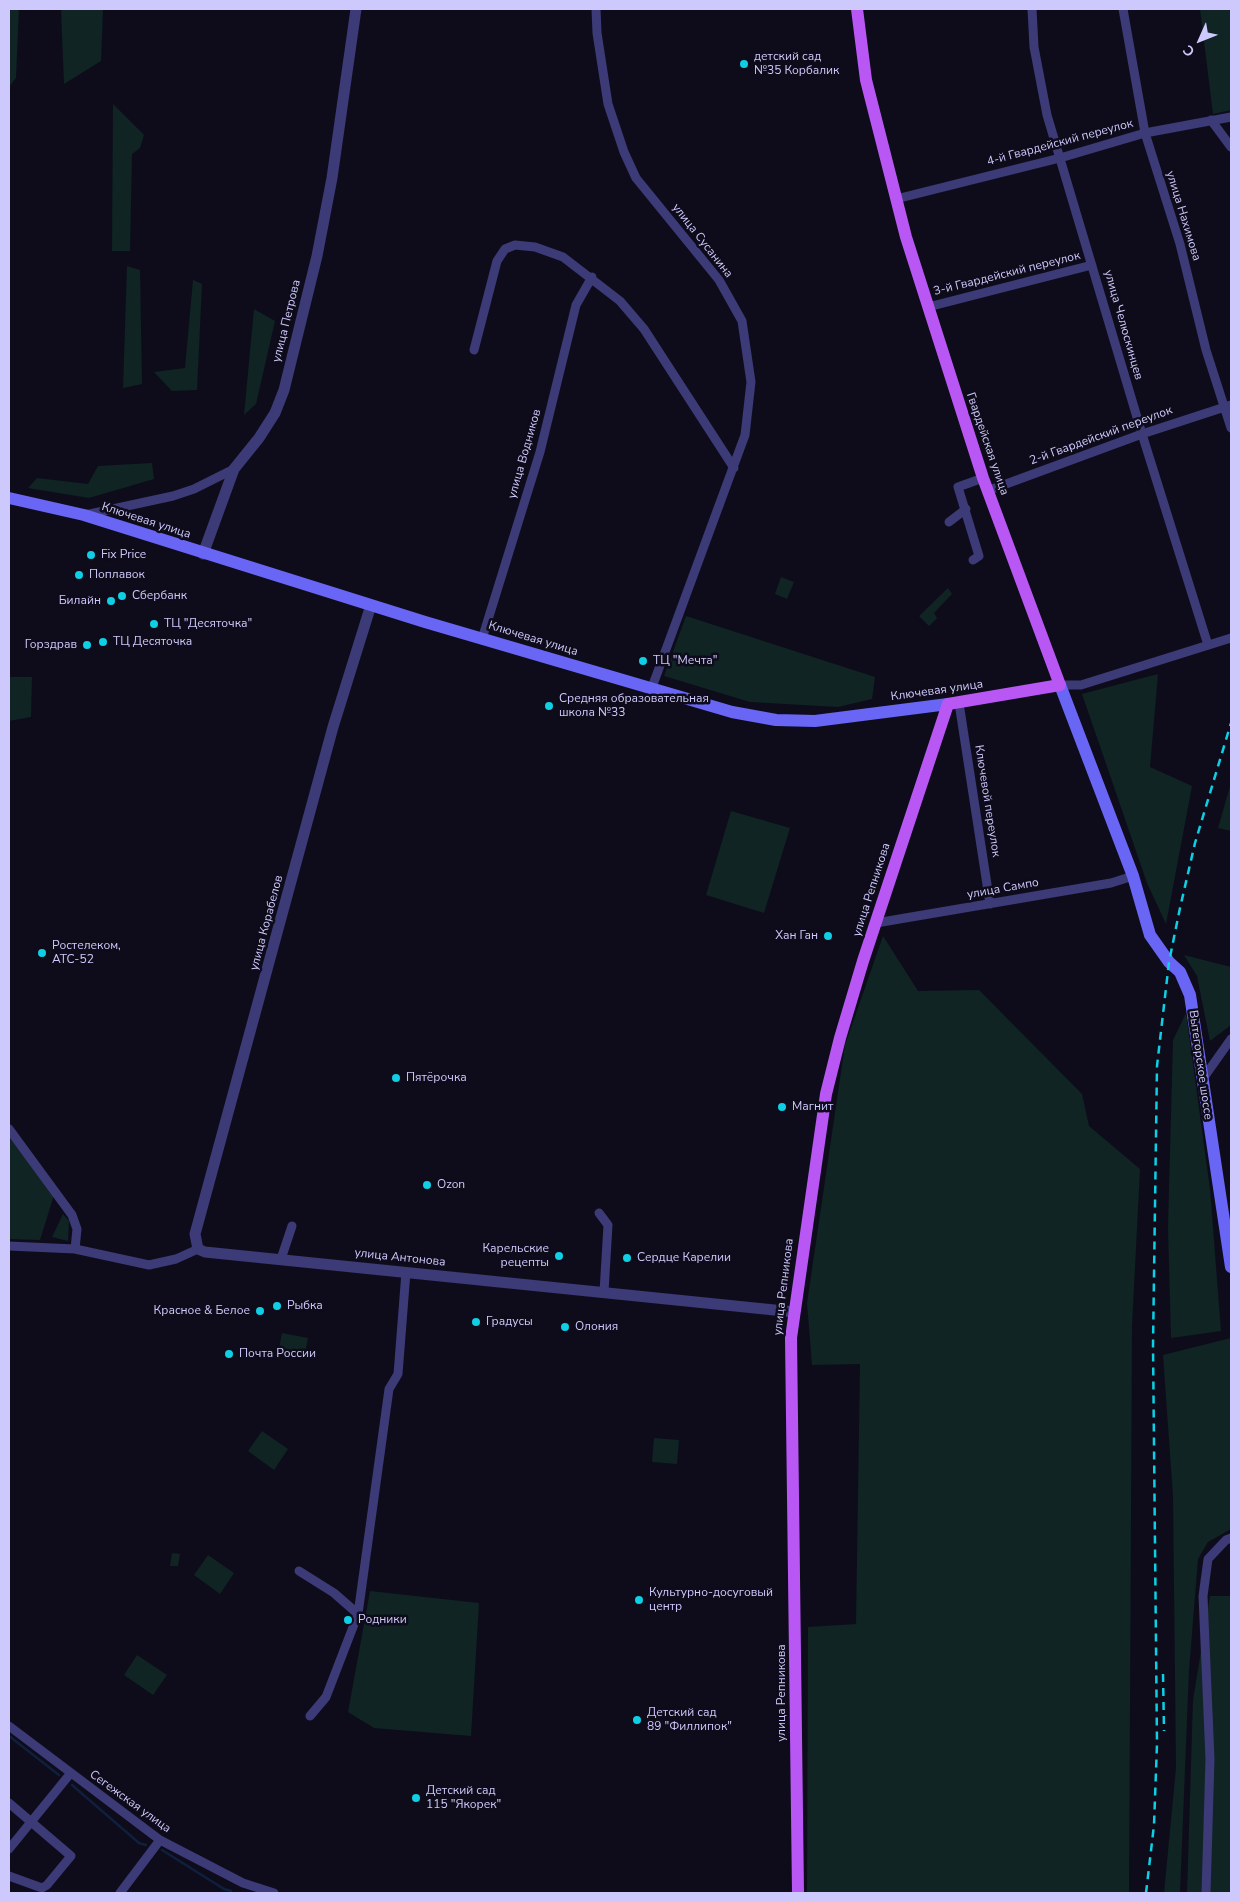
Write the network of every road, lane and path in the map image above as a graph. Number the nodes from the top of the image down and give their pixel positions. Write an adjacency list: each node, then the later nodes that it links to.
1 (356, 9): 20 (street, улица Петрова)
2 (596, 9): 19 (street, улица Сусанина)
3 (857, 9): 11 (main road, Гвардейская улица)
4 (1032, 9): 10 (street, улица Челюскинцев)
5 (1123, 9): 8 (street, улица Нахимова)
6 (1231, 117): 7 (street, 4-й Гвардейский переулок)
7 (1211, 120): 8 (street, 4-й Гвардейский переулок); 9 (street)
8 (1145, 133): 10 (street, 4-й Гвардейский переулок); 16 (street, улица Нахимова)
9 (1231, 147)
10 (1060, 158): 11 (street, 4-й Гвардейский переулок); 12 (street, улица Челюскинцев)
11 (896, 199): 14 (main road, Гвардейская улица)
12 (1092, 265): 14 (street, 3-й Гвардейский переулок); 18 (street, улица Челюскинцев)
13 (592, 277): 15 (street); 19 (street); 31 (street, улица Водников)
14 (928, 307): 21 (main road, Гвардейская улица)
15 (474, 350)
16 (1228, 405): 17 (street, улица Нахимова); 18 (street, 2-й Гвардейский переулок)
17 (1231, 428)
18 (1142, 434): 22 (street, 2-й Гвардейский переулок); 32 (street, улица Челюскинцев)
19 (734, 468): 34 (street, улица Сусанина)
20 (234, 469): 25 (street, улица Петрова); 27 (street)
21 (983, 478): 22 (main road, Гвардейская улица); 24 (street)
22 (987, 491): 33 (main road, Гвардейская улица)
23 (9, 498): 25 (main road, Ключевая улица)
24 (966, 510): 26 (street); 28 (street)
25 (84, 515): 27 (main road, Ключевая улица)
26 (949, 522)
27 (203, 554): 29 (main road, Ключевая улица)
28 (973, 560)
29 (371, 604): 31 (main road, Ключевая улица); 46 (street, улица Корабелов)
30 (1231, 638): 32 (street)
31 (482, 639): 34 (main road, Ключевая улица)
32 (1208, 645): 33 (street)
33 (1060, 685): 35 (main road, Ключевая улица); 36 (main road, Гвардейская улица)
34 (651, 690): 35 (main road, Ключевая улица)
35 (953, 703): 37 (street, Ключевой переулок); 38 (main road, улица Репникова)
36 (1133, 876): 37 (street, улица Сампо); 40 (main road, Вытегорское шоссе)
37 (990, 904): 38 (street, улица Сампо)
38 (876, 923): 51 (main road, улица Репникова)
39 (1231, 1040): 40 (street)
40 (1202, 1080): 48 (main road, Вытегорское шоссе)
41 (9, 1129): 45 (street)
42 (599, 1213): 50 (street)
43 (292, 1226): 47 (street)
44 (9, 1246): 45 (street)
45 (74, 1249): 46 (street)
46 (198, 1249): 47 (street, улица Антонова)
47 (281, 1259): 49 (street, улица Антонова)
48 (1231, 1267)
49 (406, 1272): 50 (street, улица Антонова); 54 (street)
50 (604, 1292): 51 (street, улица Антонова)
51 (794, 1312): 67 (main road, улица Репникова)
52 (1231, 1538): 68 (street)
53 (299, 1571): 54 (street)
54 (358, 1614): 55 (street)
55 (310, 1716)
56 (9, 1726): 57 (street, Сегежская улица)
57 (70, 1774): 59 (street); 60 (street, Сегежская улица)
58 (9, 1803): 59 (street)
59 (31, 1821): 61 (street); 62 (street)
60 (160, 1840): 63 (street, Сегежская улица); 64 (street)
61 (9, 1849)
62 (9, 1876)
63 (243, 1883): 65 (street); 66 (street, Сегежская улица)
64 (120, 1893)
65 (239, 1893)
66 (274, 1893)
67 (798, 1893)
68 (1206, 1893)

